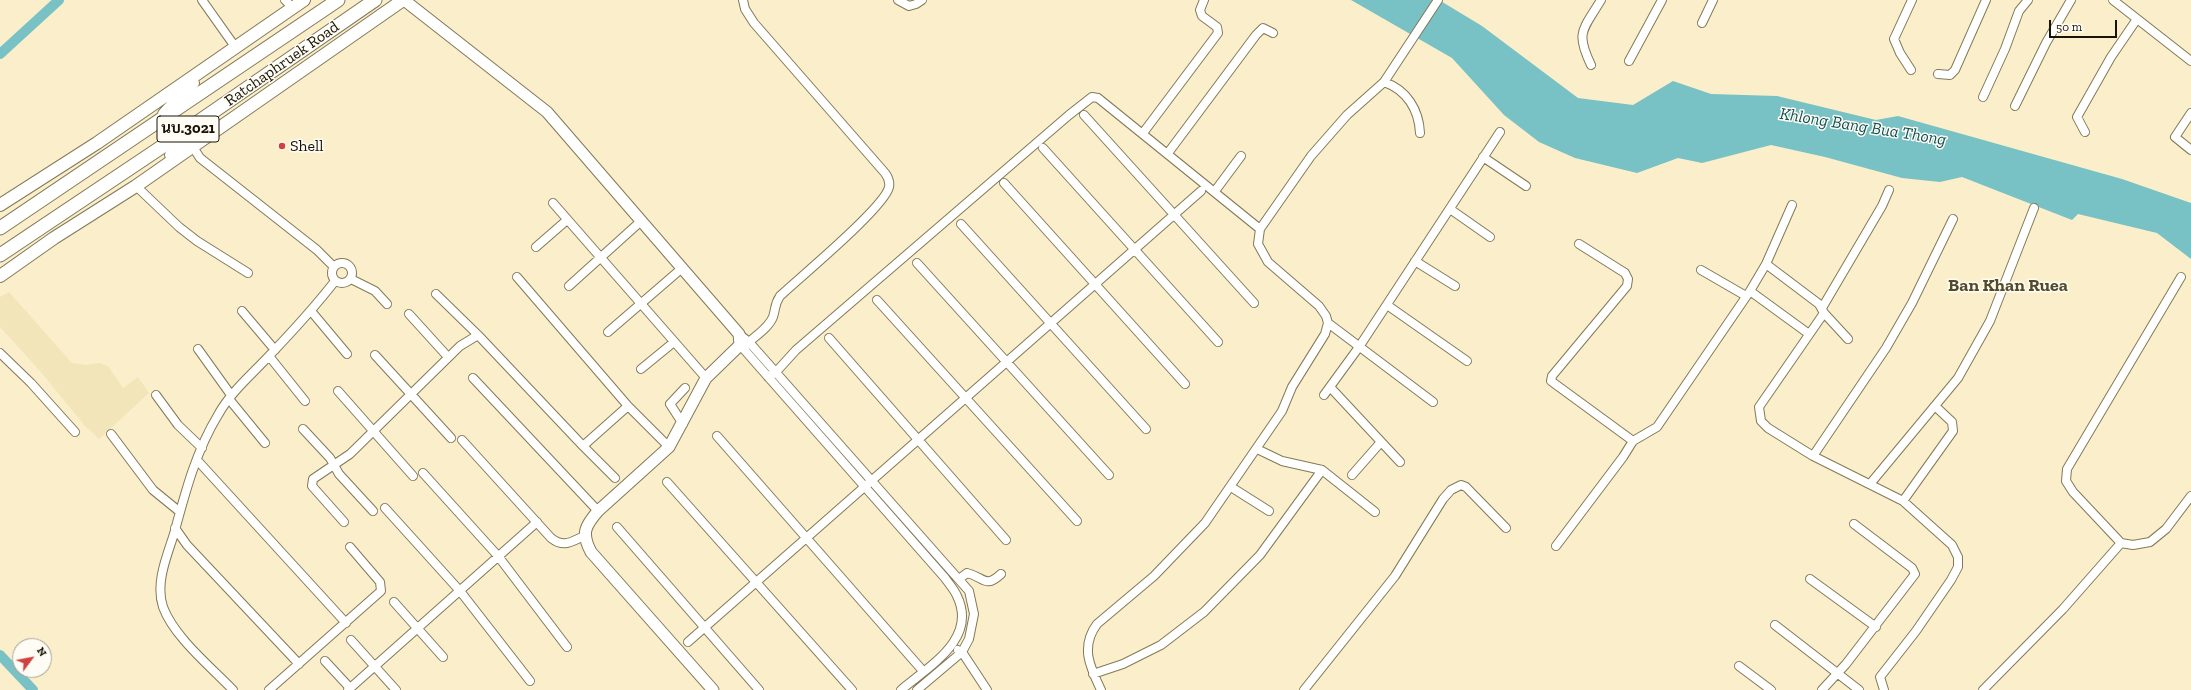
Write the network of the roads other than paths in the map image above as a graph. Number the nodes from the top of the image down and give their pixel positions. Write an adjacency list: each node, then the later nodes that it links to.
1 (202, 0): 23 (street)
2 (304, 0): 19 (main road, นบ.3021)
3 (338, 0): 36 (main road, Ratchaphruek Road / นบ.3021)
4 (375, 0): 33 (main road, Ratchaphruek Road / นบ.3021)
5 (404, 0): 41 (main road, Ratchaphruek Road / นบ.3021); 62 (street)
6 (742, 0): 106 (street)
7 (898, 0): 8 (street)
8 (922, 0)
9 (1204, 0): 39 (street)
10 (1438, 0): 30 (street)
11 (1601, 0): 26 (street)
12 (1662, 0): 24 (street)
13 (1713, 0): 21 (street)
14 (1912, 0): 28 (street)
15 (1986, 0): 29 (street)
16 (2028, 0): 31 (street)
17 (2071, 0): 32 (street)
18 (2113, 0): 20 (street)
19 (289, 4): 23 (main road, นบ.3021)
20 (2137, 19): 25 (street); 38 (street)
21 (1702, 23)
22 (1273, 33): 44 (street)
23 (236, 48): 27 (main road, นบ.3021)
24 (1629, 61)
25 (2191, 61)
26 (1591, 65)
27 (211, 66): 36 (main road); 55 (main road, นบ.3021)
28 (1911, 70)
29 (1938, 74)
30 (1384, 82): 40 (street); 65 (street)
31 (1983, 97)
32 (2015, 106)
33 (214, 111): 47 (main road); 70 (main road, Ratchaphruek Road / นบ.3021)
34 (1084, 115): 59 (street)
35 (2191, 115): 43 (street)
36 (146, 131): 64 (main road, Ratchaphruek Road / นบ.3021)
37 (1500, 132): 46 (street)
38 (2085, 132)
39 (1143, 133): 44 (street); 119 (street)
40 (1420, 133)
41 (193, 146): 47 (main road, Ratchaphruek Road / นบ.3021); 75 (street)
42 (1044, 148): 69 (street)
43 (2191, 150)
44 (1168, 153): 53 (street)
45 (1241, 156): 53 (street)
46 (1483, 158): 50 (street); 58 (street)
47 (153, 173): 49 (main road, Ratchaphruek Road / นบ.3021)
48 (1004, 184): 84 (street)
49 (136, 186): 78 (street); 79 (main road, Ratchaphruek Road / นบ.3021)
50 (1526, 186)
51 (1889, 190): 94 (street)
52 (1201, 191): 59 (street)
53 (1215, 192): 65 (street)
54 (553, 203): 61 (street)
55 (0, 205)
56 (1792, 205): 74 (street)
57 (2034, 208): 135 (street)
58 (1450, 209): 66 (street); 72 (street)
59 (1174, 215): 69 (street); 90 (street)
60 (1953, 219): 153 (street)
61 (567, 220): 68 (street); 71 (street)
62 (640, 222): 71 (street); 76 (street)
63 (961, 224): 99 (street)
64 (0, 228)
65 (1260, 229): 98 (street)
66 (1490, 237)
67 (1579, 244): 146 (street)
68 (536, 247)
69 (1135, 249): 84 (street); 107 (street)
70 (0, 255)
71 (599, 258): 85 (street); 92 (street)
72 (1415, 261): 86 (street); 93 (street)
73 (917, 263): 117 (street)
74 (1766, 264): 88 (street); 94 (street)
75 (333, 266): 82 (street); 83 (street)
76 (681, 269): 92 (street); 106 (street)
77 (1701, 270): 88 (street)
78 (248, 273)
79 (0, 276)
80 (517, 277): 134 (street)
81 (2181, 277): 186 (street)
82 (350, 278): 83 (street); 91 (street)
83 (335, 281): 96 (street)
84 (1095, 285): 99 (street); 123 (street)
85 (569, 286)
86 (1455, 286)
87 (436, 294): 102 (street)
88 (1748, 294): 101 (street); 146 (street)
89 (877, 300): 131 (street)
90 (1254, 303)
91 (387, 304)
92 (640, 305): 100 (street); 105 (street)
93 (1387, 305): 108 (street); 116 (street)
94 (1823, 310): 101 (street); 104 (street)
95 (242, 311): 110 (street)
96 (311, 311): 110 (street); 112 (street)
97 (409, 314): 115 (street)
98 (1328, 323): 108 (street); 152 (street)
99 (1052, 324): 117 (street); 138 (street)
100 (608, 332)
101 (1809, 334): 153 (street)
102 (478, 335): 115 (street); 149 (street)
103 (829, 338): 145 (street)
104 (1848, 339)
105 (674, 342): 118 (street); 122 (street)
106 (743, 342): 119 (street); 120 (street); 122 (street)
107 (1218, 342)
108 (1359, 347): 124 (street); 133 (street)
109 (198, 349): 130 (street)
110 (275, 350): 114 (street)
111 (0, 353): 140 (street)
112 (348, 354)
113 (376, 355): 127 (street)
114 (269, 356): 130 (street); 132 (street)
115 (448, 357): 127 (street)
116 (1467, 361)
117 (1007, 363): 131 (street); 159 (street)
118 (641, 369)
119 (776, 372): 120 (street); 163 (street)
120 (768, 376): 167 (street)
121 (473, 378): 172 (street)
122 (706, 378): 136 (street)
123 (1185, 384)
124 (1330, 387): 129 (street); 147 (street)
125 (685, 388): 136 (street)
126 (338, 391): 139 (street)
127 (411, 394): 139 (street); 143 (street)
128 (156, 395): 151 (street)
129 (1324, 395)
130 (230, 397): 148 (street); 151 (street)
131 (967, 398): 145 (street); 176 (street)
132 (305, 401)
133 (1433, 402)
134 (628, 406): 149 (street); 150 (street)
135 (1935, 406): 165 (street); 169 (street)
136 (683, 424): 150 (street)
137 (303, 429): 156 (street)
138 (1146, 429)
139 (373, 430): 156 (street); 161 (street)
140 (75, 432)
141 (111, 434): 174 (street)
142 (717, 436): 184 (street)
143 (451, 438)
144 (462, 440): 178 (street)
145 (918, 440): 163 (street); 185 (street)
146 (1633, 441): 187 (street)
147 (1381, 442): 155 (street); 160 (street)
148 (265, 443)
149 (583, 446): 162 (street)
150 (669, 447): 172 (street)
151 (202, 448): 154 (street)
152 (1257, 449): 157 (street); 166 (street)
153 (1814, 456): 165 (street)
154 (197, 460): 174 (street); 196 (street)
155 (1400, 462)
156 (334, 466): 171 (street); 177 (street)
157 (1322, 470): 175 (street); 213 (street)
158 (422, 473): 189 (street)
159 (1109, 475)
160 (1352, 475)
161 (413, 476)
162 (615, 478)
163 (872, 480): 167 (street); 191 (street)
164 (667, 482): 193 (street)
165 (1870, 484): 169 (street)
166 (1231, 487): 173 (street); 213 (street)
167 (865, 488): 184 (street); 204 (street)
168 (2191, 496): 186 (street)
169 (1903, 501): 230 (street)
170 (385, 508): 194 (street)
171 (373, 511)
172 (598, 511): 183 (street)
173 (1269, 511)
174 (180, 512): 181 (street)
175 (1375, 512)
176 (1077, 521)
177 (344, 522)
178 (537, 522): 183 (street); 189 (street)
179 (1854, 524): 198 (street)
180 (617, 527): 200 (street)
181 (175, 528): 208 (street); 216 (street)
182 (1506, 528): 226 (street)
183 (584, 536): 219 (street)
184 (806, 538): 193 (street); 211 (street)
185 (1006, 540)
186 (2121, 543): 231 (street)
187 (1556, 546)
188 (350, 547): 196 (street)
189 (498, 556): 194 (street); 203 (street)
190 (1001, 574): 191 (street)
191 (959, 579): 205 (street)
192 (1810, 579): 198 (street)
193 (755, 582): 200 (street); 221 (street)
194 (460, 591): 199 (street); 214 (street)
195 (394, 602): 199 (street)
196 (346, 623): 208 (street)
197 (1775, 625): 212 (street)
198 (1876, 626): 212 (street)
199 (418, 628): 206 (street); 209 (street)
200 (704, 628): 202 (street); 220 (street)
201 (351, 640): 209 (street)
202 (688, 642)
203 (567, 647)
204 (952, 647): 205 (street); 211 (street)
205 (962, 652): 223 (street); 224 (street)
206 (443, 656)
207 (325, 661): 215 (street)
208 (299, 664): 217 (street)
209 (375, 666): 215 (street); 218 (street)
210 (1739, 666): 227 (street)
211 (923, 671): 222 (street)
212 (1837, 673): 228 (street); 229 (street)
213 (1093, 674): 225 (street)
214 (530, 681)
215 (349, 689)
216 (233, 690)
217 (269, 690)
218 (396, 690)
219 (713, 690)
220 (759, 690)
221 (852, 690)
222 (901, 690)
223 (917, 690)
224 (987, 690)
225 (1100, 690)
226 (1304, 690)
227 (1771, 690)
228 (1822, 690)
229 (1859, 690)
230 (1884, 690)
231 (1983, 690)

